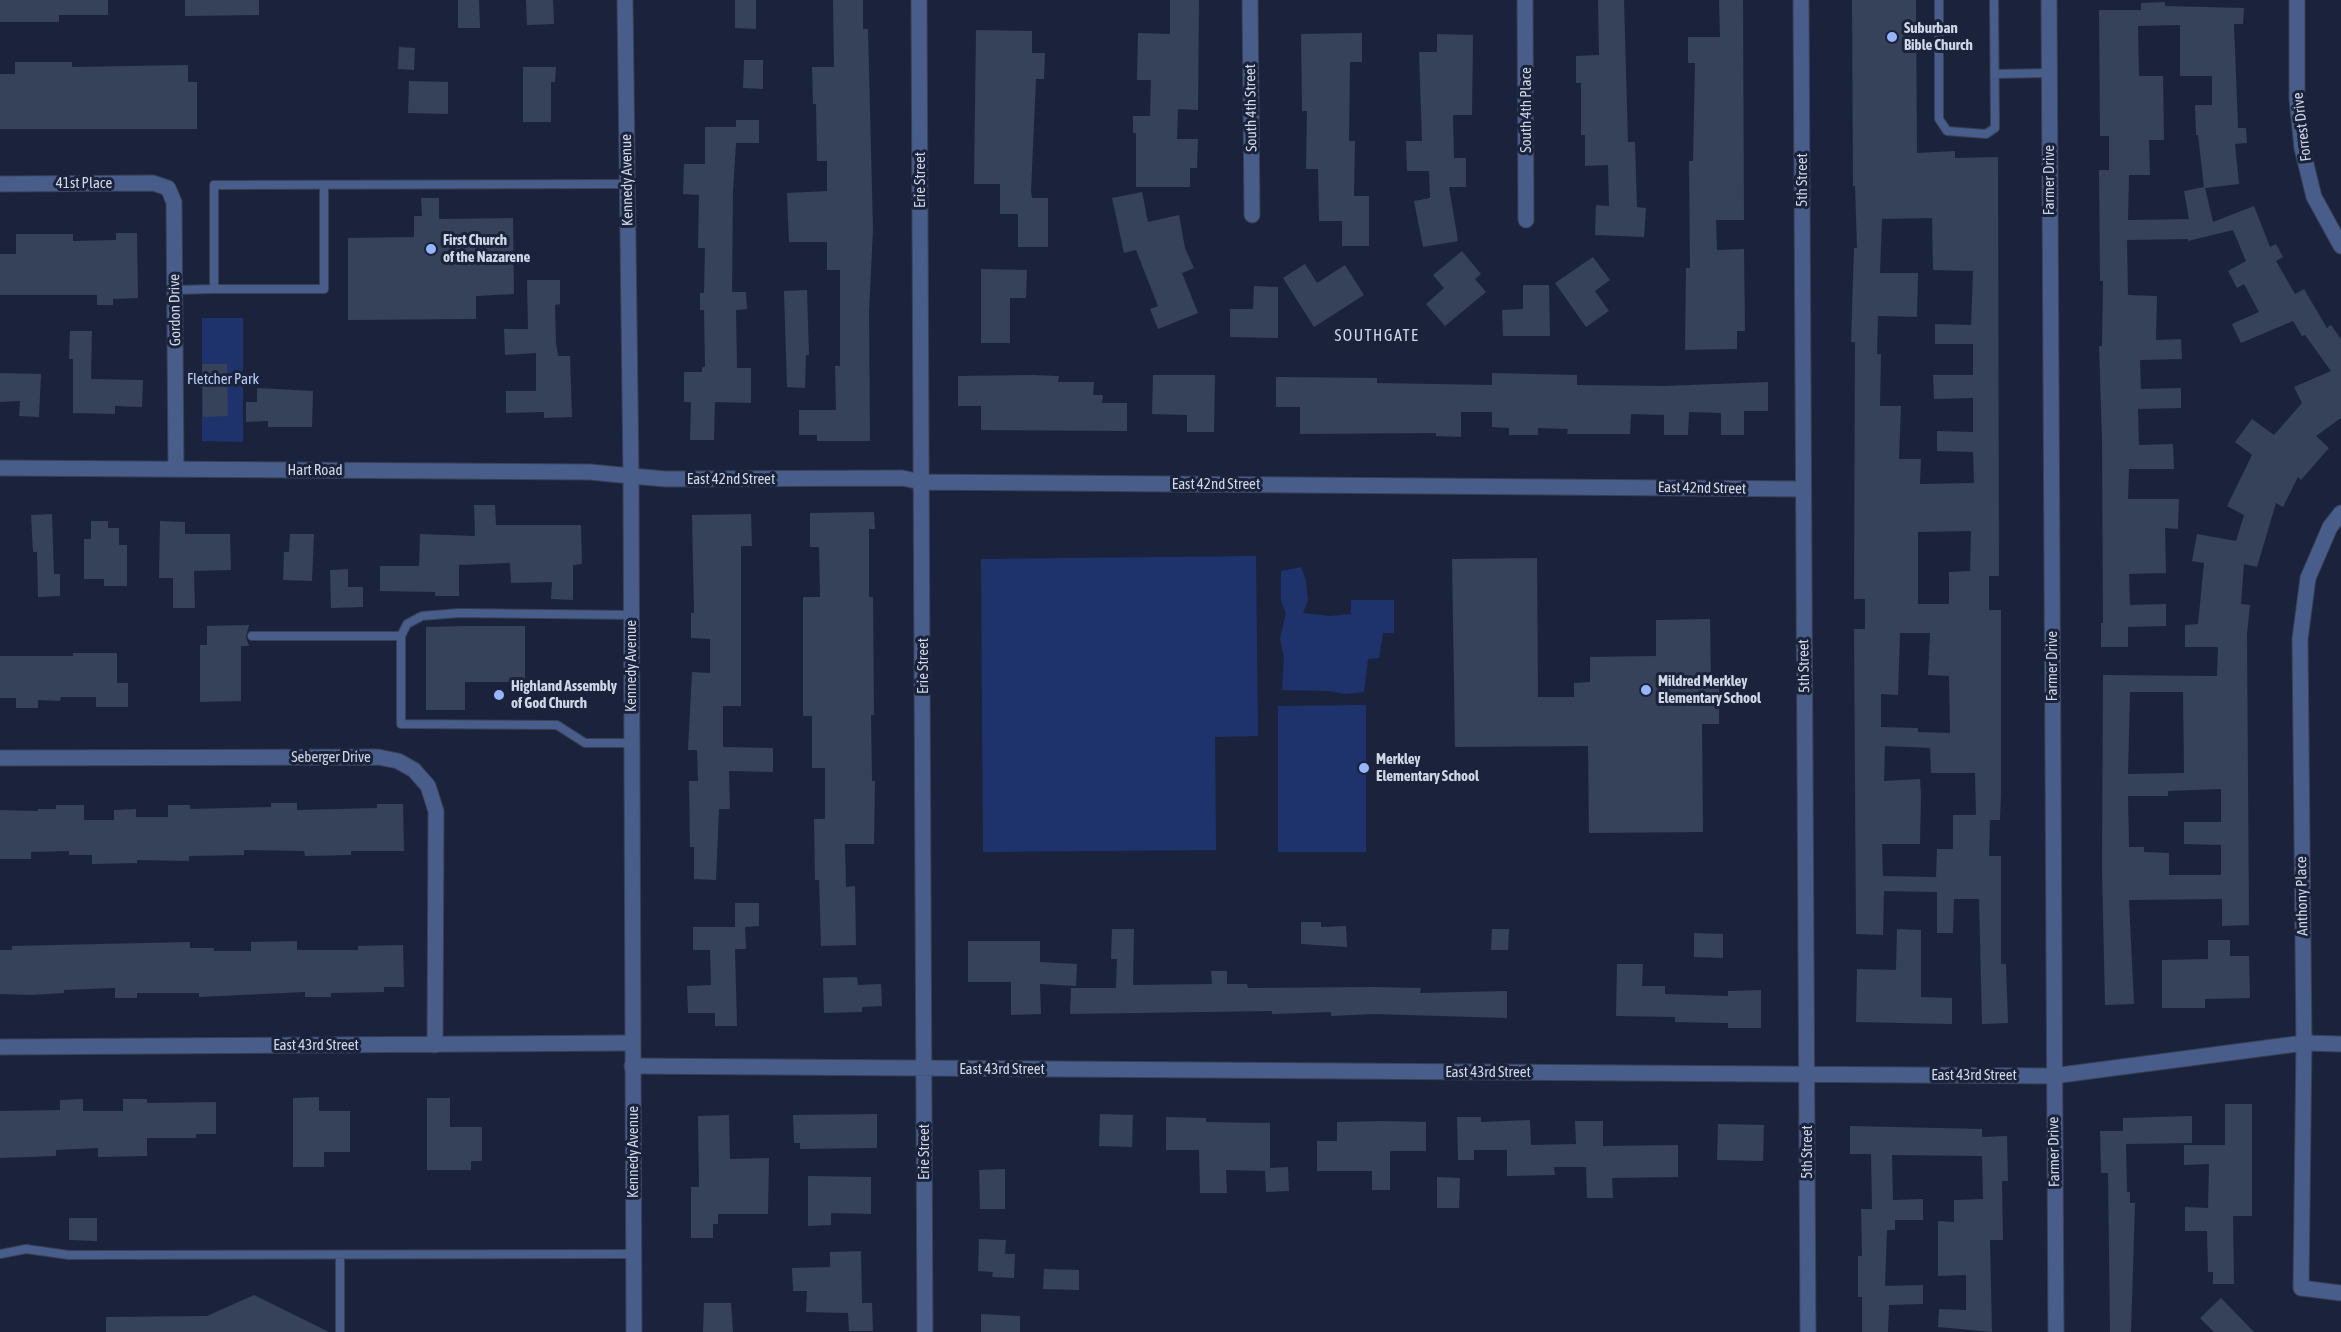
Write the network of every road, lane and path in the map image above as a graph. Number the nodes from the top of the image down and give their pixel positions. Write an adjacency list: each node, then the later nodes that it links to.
1 (625, 0): 13 (street, Kennedy Avenue)
2 (919, 0): 24 (street, Erie Street)
3 (1250, 0): 16 (street, South 4th Street)
4 (1525, 0): 17 (street, South 4th Place)
5 (1801, 0): 25 (street, 5th Street)
6 (1939, 0): 11 (lane)
7 (1994, 0): 11 (lane)
8 (2049, 0): 10 (street, Farmer Drive)
9 (2297, 0): 18 (street, Forrest Drive)
10 (2049, 73): 11 (lane); 40 (street, Farmer Drive)
11 (1995, 74)
12 (0, 184): 15 (street, 41st Place)
13 (627, 184): 14 (lane); 23 (street, Kennedy Avenue)
14 (324, 185): 20 (lane); 20 (lane)
15 (168, 188): 19 (street, Gordon Drive)
16 (1252, 215)
17 (1526, 220)
18 (2341, 246)
19 (175, 290): 20 (lane); 22 (street, Gordon Drive)
20 (214, 290)
21 (0, 468): 22 (street, Hart Road)
22 (176, 469): 23 (street, Hart Road)
23 (631, 476): 24 (street, East 42nd Street); 27 (street, Kennedy Avenue)
24 (922, 482): 25 (street, East 42nd Street); 38 (street, Erie Street)
25 (1802, 489): 39 (street, 5th Street)
26 (2341, 513): 33 (street, Anthony Place)
27 (631, 615): 29 (lane); 30 (street, Kennedy Avenue)
28 (252, 636): 29 (lane)
29 (401, 636): 30 (lane)
30 (631, 743): 32 (street, Kennedy Avenue)
31 (0, 758): 34 (street, Seberger Drive)
32 (632, 1043): 34 (street, East 43rd Street); 37 (street, Kennedy Avenue)
33 (2304, 1043): 35 (street, East 43rd Street); 40 (street, East 43rd Street); 44 (street, Anthony Place)
34 (435, 1044): 36 (street, East 43rd Street)
35 (2341, 1044)
36 (0, 1047)
37 (632, 1066): 38 (street, East 43rd Street); 42 (street, Kennedy Avenue)
38 (923, 1068): 39 (street, East 43rd Street); 47 (street, Erie Street)
39 (1806, 1074): 40 (street, East 43rd Street); 48 (street, 5th Street)
40 (2053, 1076): 49 (street, Farmer Drive)
41 (0, 1254): 43 (lane)
42 (634, 1254): 43 (lane); 46 (street, Kennedy Avenue)
43 (340, 1255): 45 (lane)
44 (2341, 1293)
45 (340, 1332)
46 (634, 1332)
47 (925, 1332)
48 (1808, 1332)
49 (2056, 1332)

